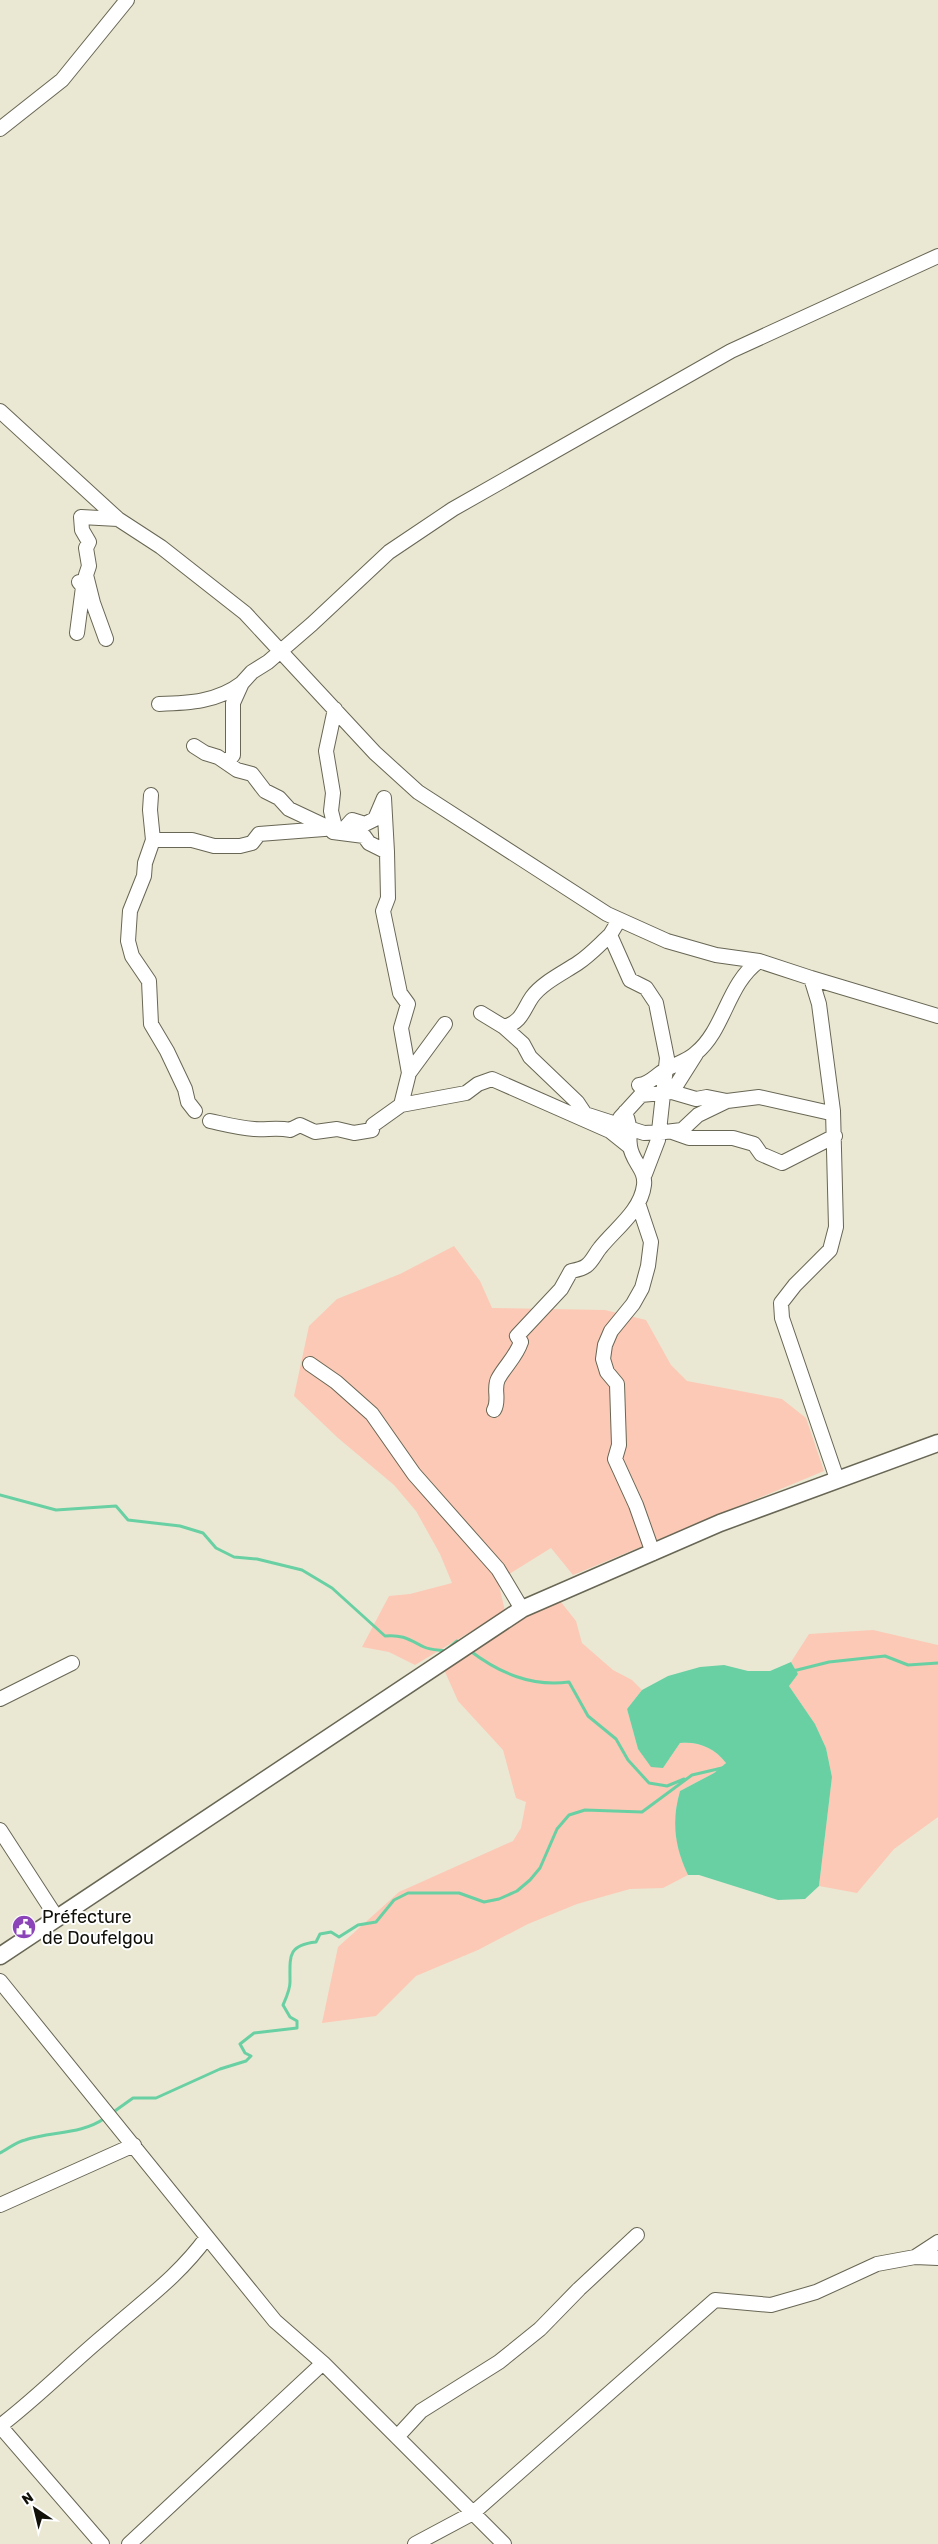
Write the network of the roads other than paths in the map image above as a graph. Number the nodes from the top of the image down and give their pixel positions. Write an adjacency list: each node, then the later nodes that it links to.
1 (128, 0): 2 (street)
2 (0, 129)
3 (938, 256): 9 (street)
4 (0, 411): 5 (street)
5 (118, 519): 6 (street); 9 (street)
6 (86, 575): 7 (street); 8 (street)
7 (77, 633)
8 (106, 639)
9 (281, 651): 10 (street); 12 (street)
10 (242, 683): 11 (street); 14 (street)
11 (159, 704)
12 (335, 709): 16 (street); 19 (street)
13 (194, 746): 14 (street)
14 (227, 763): 16 (street)
15 (151, 795): 17 (street)
16 (329, 831): 17 (street); 18 (street); 18 (street)
17 (153, 840): 34 (street)
18 (387, 852): 29 (street)
19 (619, 920): 20 (street); 21 (street)
20 (610, 935): 26 (street); 28 (street)
21 (759, 961): 22 (street); 27 (street)
22 (811, 978): 24 (street); 35 (street)
23 (481, 1013): 26 (street)
24 (938, 1016)
25 (445, 1024): 29 (street)
26 (504, 1027): 38 (street)
27 (696, 1054): 28 (street); 31 (street)
28 (664, 1070): 30 (street); 31 (street)
29 (409, 1073): 33 (street)
30 (640, 1085)
31 (667, 1093): 32 (street); 36 (street); 42 (street)
32 (727, 1101): 35 (street); 40 (street)
33 (402, 1105): 37 (street); 43 (street)
34 (195, 1111)
35 (833, 1111): 41 (street)
36 (626, 1112): 38 (street); 39 (street)
37 (210, 1121)
38 (614, 1123): 39 (street)
39 (631, 1127): 42 (street); 43 (street)
40 (674, 1131): 41 (street); 42 (street)
41 (835, 1136): 49 (street)
42 (658, 1137): 44 (street)
43 (630, 1147): 44 (street)
44 (645, 1174): 45 (street)
45 (638, 1203): 47 (street); 50 (street)
46 (310, 1364): 51 (street)
47 (494, 1410)
48 (938, 1443): 49 (main road)
49 (837, 1479): 50 (main road)
50 (653, 1553): 51 (main road)
51 (522, 1609): 55 (main road)
52 (72, 1663): 53 (street)
53 (0, 1699)
54 (0, 1830): 55 (street)
55 (57, 1918): 56 (main road)
56 (0, 1956)
57 (0, 1981): 58 (street)
58 (134, 2145): 59 (street); 61 (street)
59 (0, 2205)
60 (637, 2235): 67 (street)
61 (207, 2237): 65 (street); 66 (street)
62 (938, 2242): 63 (street)
63 (915, 2257): 64 (street); 68 (street)
64 (938, 2258)
65 (323, 2364): 67 (street); 70 (street)
66 (0, 2426): 69 (street)
67 (397, 2437): 68 (street)
68 (473, 2513): 71 (street); 72 (street)
69 (102, 2544)
70 (129, 2544)
71 (415, 2544)
72 (504, 2544)

